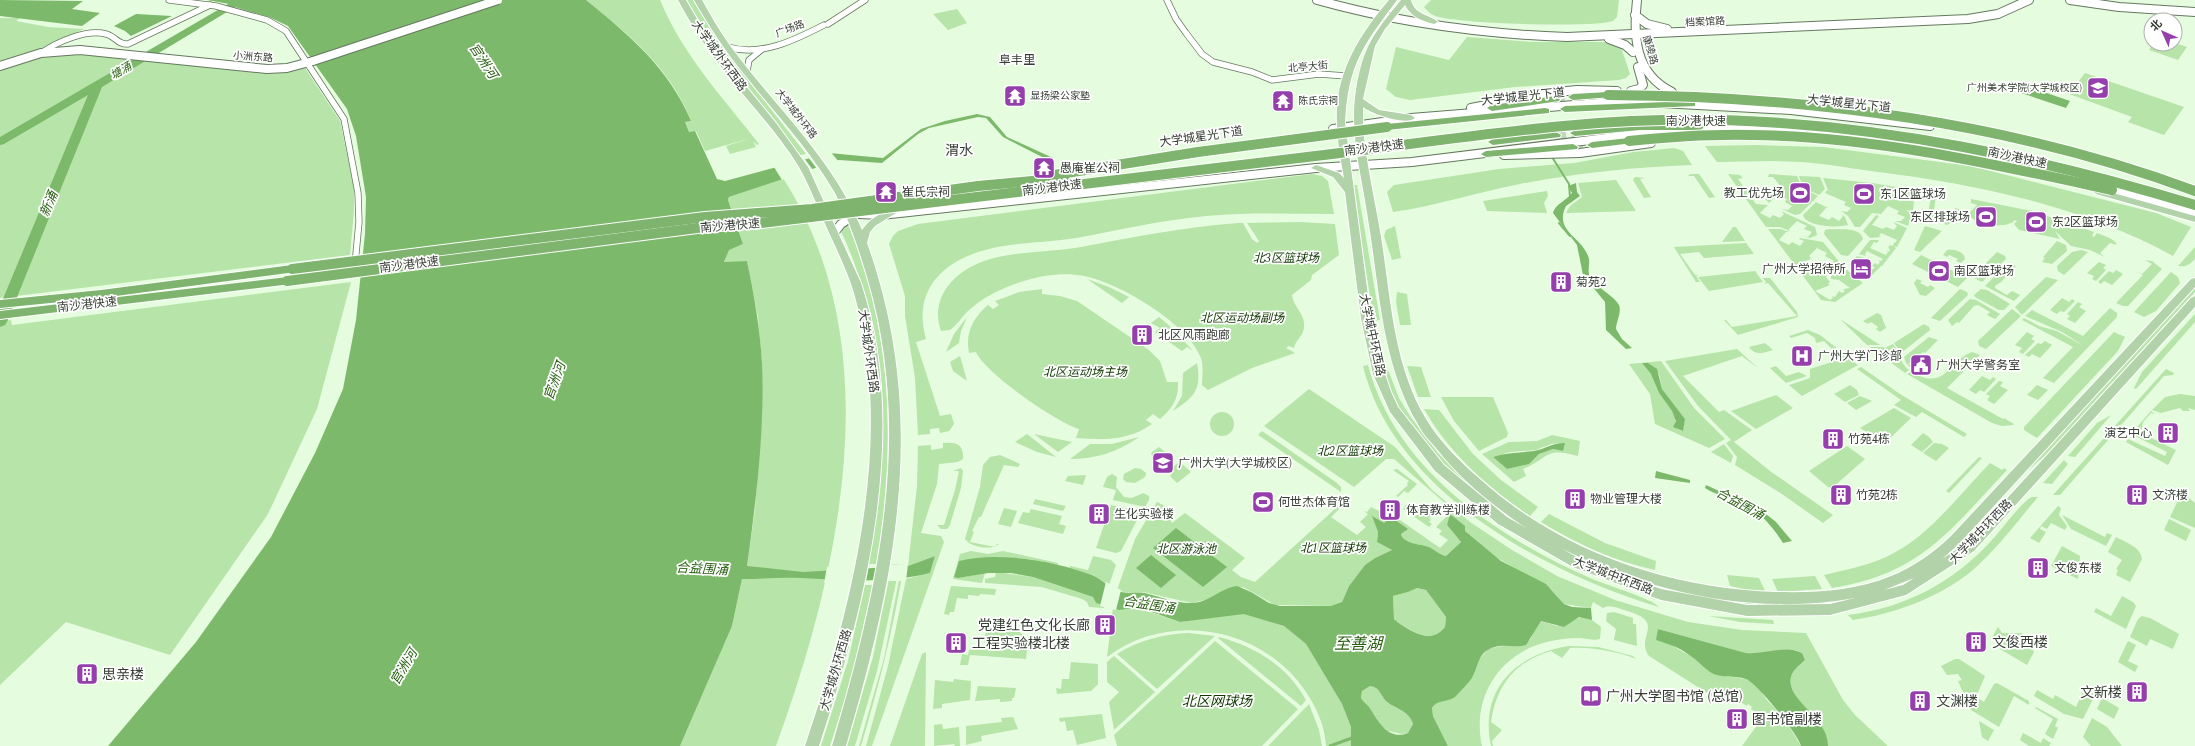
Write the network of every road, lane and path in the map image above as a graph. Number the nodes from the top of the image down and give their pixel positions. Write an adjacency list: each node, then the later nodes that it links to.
1 (169, 0): 17 (street)
2 (498, 0): 29 (main road, 小洲东路, bridge)
3 (682, 0): 67 (main road, 大学城外环西路)
4 (698, 0): 25 (main road, 大学城外环西路)
5 (865, 0): 26 (street, 广场路)
6 (1167, 0): 32 (street, 北亭大街)
7 (1317, 0): 20 (main road)
8 (1329, 0): 20 (main road)
9 (1393, 0): 20 (main road, 大学城中环西路)
10 (1406, 0): 20 (main road, 大学城中环西路); 21 (main road)
11 (1631, 0): 23 (main road, 康陵路)
12 (1637, 0): 19 (main road, 康陵路)
13 (2018, 0): 22 (main road, 档案馆路)
14 (2029, 0): 23 (main road, 档案馆路)
15 (2070, 0): 18 (main road)
16 (2088, 0): 18 (main road)
17 (210, 5): 28 (street); 29 (street)
18 (2195, 10)
19 (1635, 15): 22 (main road); 23 (main road, 康陵路)
20 (1385, 16): 21 (main road, 档案馆路); 24 (main road, 档案馆路); 32 (main road, 大学城中环西路); 36 (main road, 大学城中环西路)
21 (1434, 22): 23 (main road, 档案馆路)
22 (1669, 30): 23 (main road, 档案馆路)
23 (1632, 34): 24 (main road, 档案馆路); 27 (main road, 康陵路); 34 (main road, 康陵路)
24 (1595, 37): 27 (main road)
25 (728, 47): 26 (street, 广场路); 31 (main road, 大学城外环西路)
26 (762, 49): 31 (street, 广场路)
27 (1633, 52): 33 (main road, 康陵路)
28 (41, 53): 29 (main road, 小洲东路); 30 (main road, 小洲东路)
29 (310, 62): 77 (street)
30 (0, 66)
31 (747, 71): 60 (main road, 大学城外环路)
32 (1346, 76): 45 (main road, 大学城中环西路)
33 (1631, 91): 34 (main road); 42 (main road)
34 (1672, 92): 40 (main road)
35 (1573, 97): 65 (highway, bridge)
36 (1359, 99): 43 (main road); 44 (main road, 大学城中环西路)
37 (1555, 99): 42 (highway)
38 (1691, 104): 39 (highway); 40 (main road, 大学城星光下道); 42 (main road, 大学城星光下道)
39 (1565, 109)
40 (1791, 110): 59 (main road, 大学城星光下道)
41 (1545, 111): 61 (highway, bridge)
42 (1430, 117): 43 (main road, 大学城星光下道)
43 (1411, 118): 44 (main road, 大学城星光下道)
44 (1358, 125): 45 (main road, 大学城星光下道); 56 (main road, 大学城中环西路)
45 (1341, 128): 55 (main road, 大学城星光下道); 57 (main road, 大学城中环西路)
46 (1700, 128): 47 (main road); 48 (highway); 53 (main road)
47 (1793, 131): 50 (main road); 53 (main road)
48 (1575, 133)
49 (1556, 135): 63 (highway, bridge)
50 (1906, 144): 54 (main road); 69 (main road)
51 (1592, 145): 70 (highway, bridge)
52 (1573, 147): 53 (highway)
53 (1486, 154): 56 (main road)
54 (2001, 162): 73 (main road); 74 (main road)
55 (1110, 163): 68 (main road); 72 (main road, 大学城星光下道)
56 (1363, 165): 57 (main road); 78 (main road, 大学城中环西路)
57 (1346, 166): 58 (main road); 64 (main road, 大学城中环西路)
58 (1316, 168): 64 (main road); 71 (main road)
59 (2134, 170): 62 (main road, 大学城星光下道); 65 (main road)
60 (826, 173): 68 (main road, 大学城外环西路)
61 (978, 186): 66 (highway, 南沙港快速, bridge); 80 (highway, 南沙港快速, bridge)
62 (2195, 186)
63 (1034, 190): 69 (highway, 南沙港快速, bridge); 81 (highway, 南沙港快速, bridge)
64 (1350, 192): 79 (main road, 大学城中环西路)
65 (2195, 192)
66 (2195, 199)
67 (821, 202): 72 (main road); 75 (main road, 大学城外环西路)
68 (844, 203): 72 (main road, 大学城外环西路)
69 (2195, 204)
70 (2195, 209)
71 (891, 213): 72 (main road); 76 (main road)
72 (852, 214): 75 (main road, 大学城星光下道); 76 (main road, 大学城外环西路)
73 (2195, 214)
74 (2195, 219)
75 (834, 233): 82 (main road, 大学城外环西路)
76 (862, 243): 83 (main road, 大学城外环西路)
77 (354, 276)
78 (2195, 281)
79 (2195, 300)
80 (0, 304)
81 (0, 315)
82 (812, 746)
83 (839, 746)

